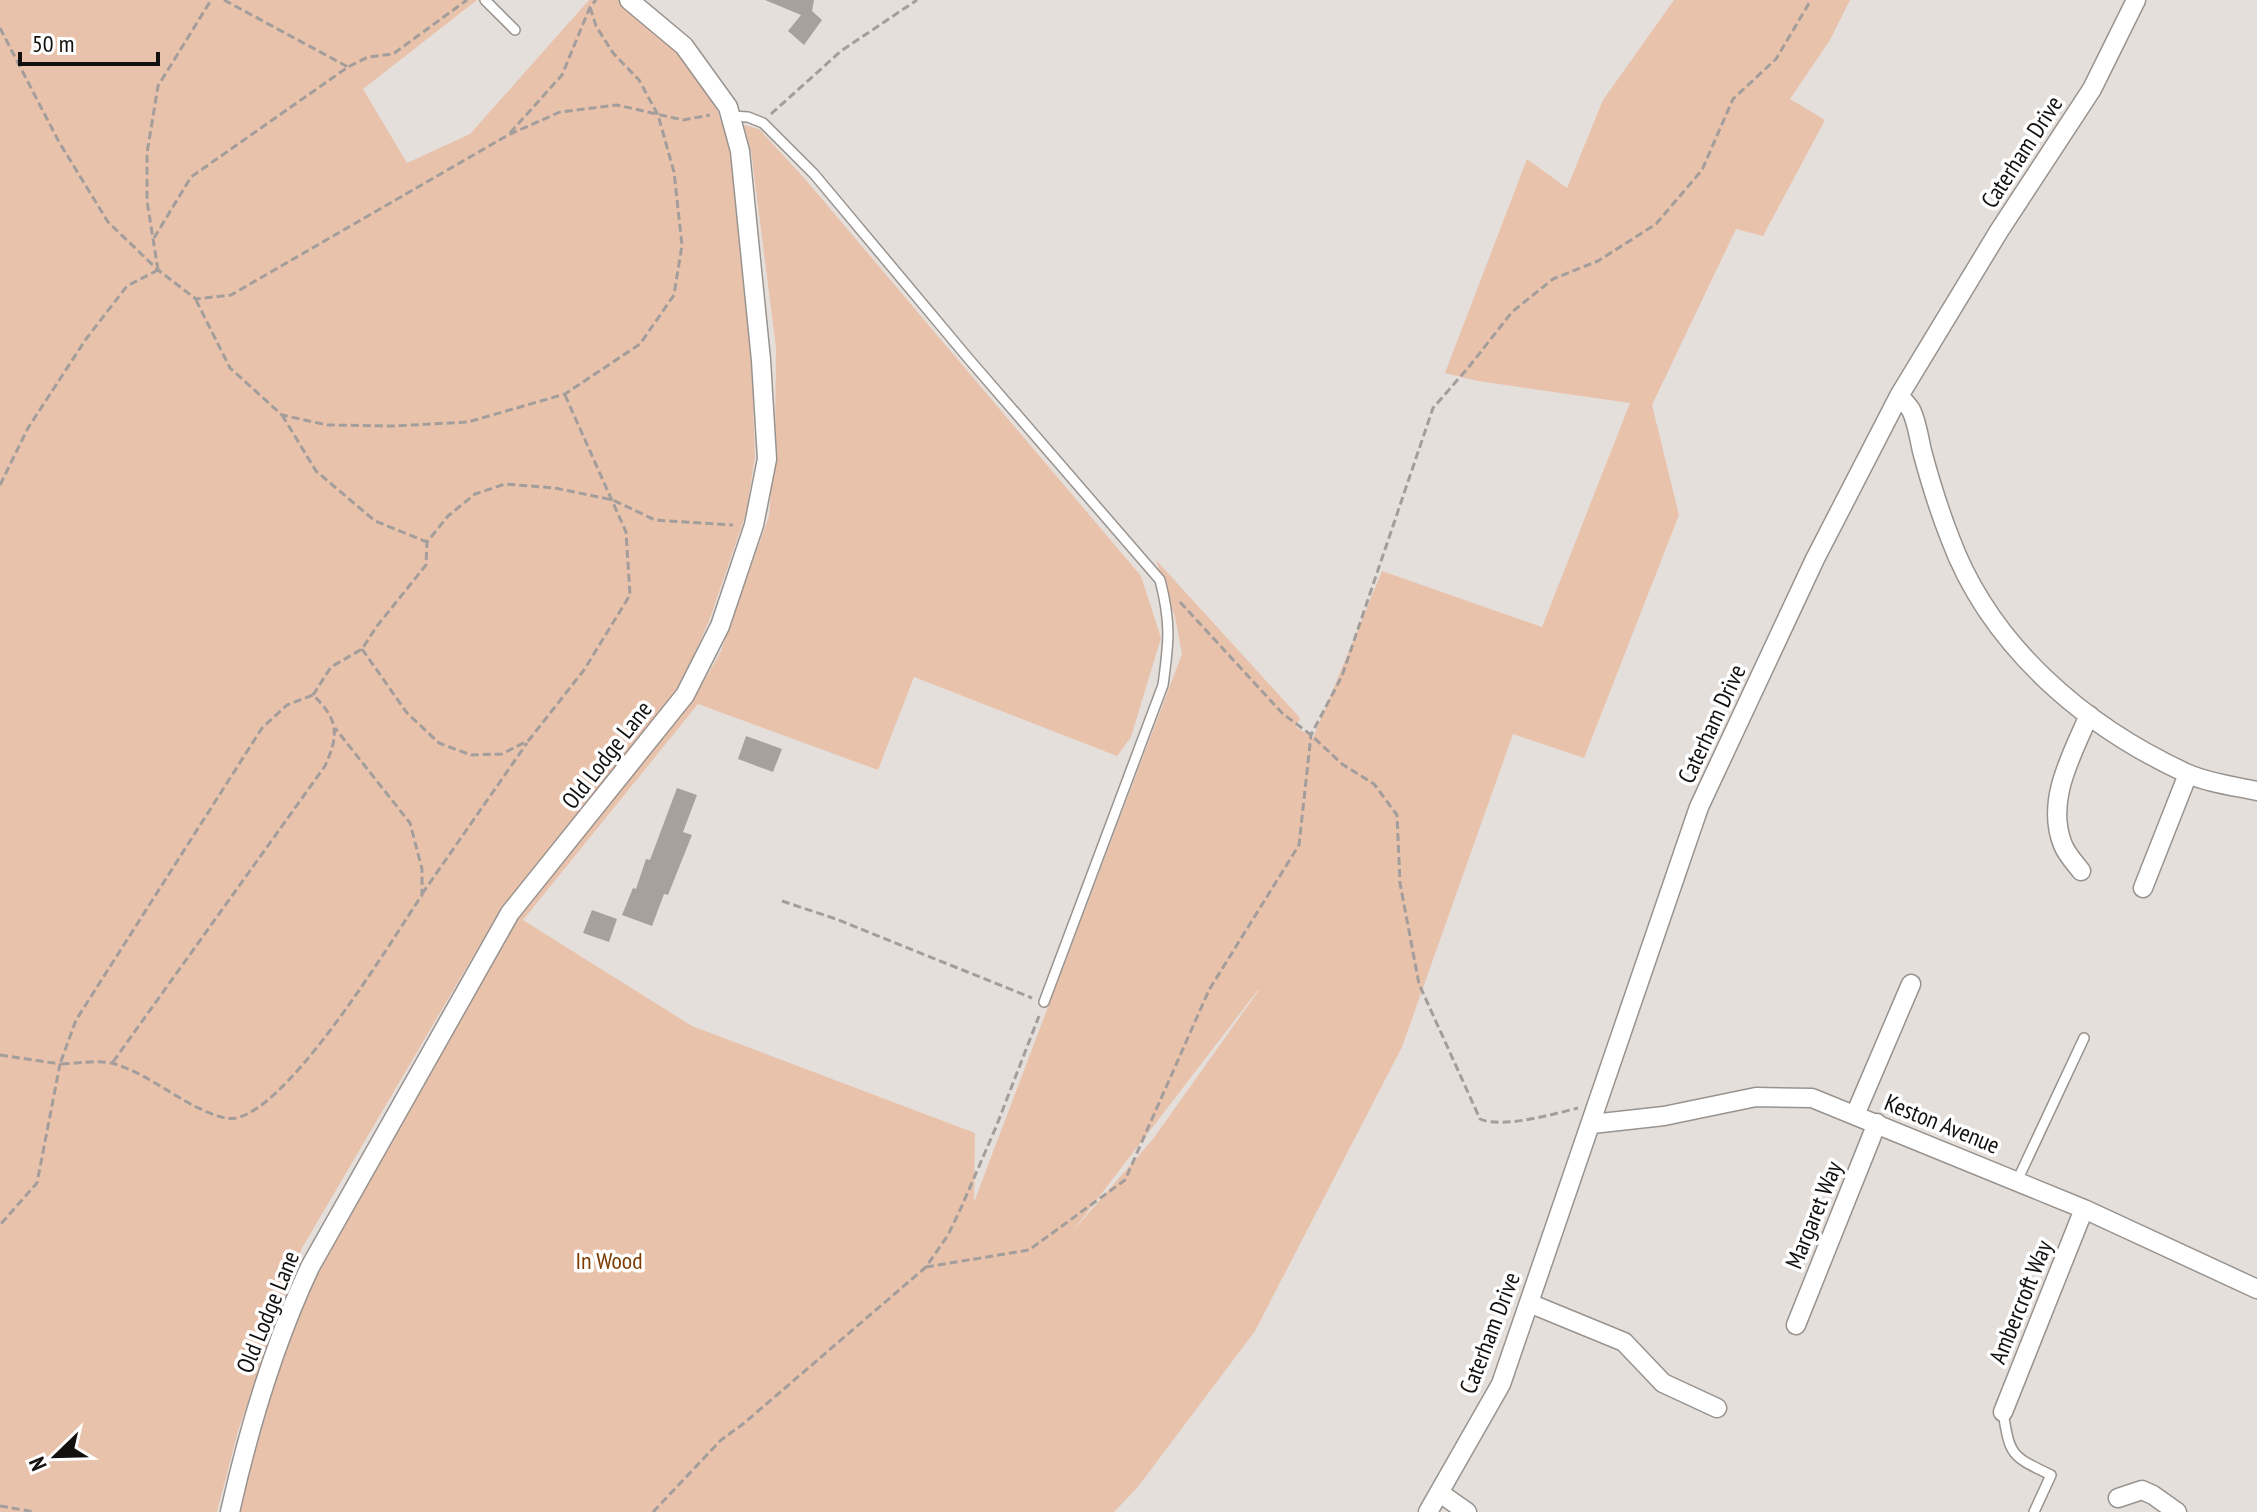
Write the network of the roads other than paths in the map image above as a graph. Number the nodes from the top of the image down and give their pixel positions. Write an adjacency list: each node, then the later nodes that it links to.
1 (485, 0): 4 (lane)
2 (629, 0): 5 (street, Old Lodge Lane)
3 (2136, 0): 6 (street, Caterham Drive)
4 (515, 30)
5 (732, 116): 13 (lane); 27 (street, Old Lodge Lane)
6 (1899, 396): 7 (street); 17 (street, Caterham Drive)
7 (2089, 715): 8 (street); 10 (street)
8 (2188, 774): 9 (street); 11 (street)
9 (2257, 791)
10 (2081, 871)
11 (2143, 888)
12 (1911, 984): 15 (street)
13 (1044, 1002)
14 (2084, 1038): 18 (lane)
15 (1855, 1115): 16 (street, Keston Avenue); 17 (street, Keston Avenue)
16 (1877, 1123): 18 (street, Keston Avenue); 22 (street, Margaret Way)
17 (1592, 1124): 21 (street, Caterham Drive)
18 (2017, 1181): 19 (street, Keston Avenue)
19 (2084, 1209): 20 (street, Keston Avenue); 24 (street, Ambercroft Way)
20 (2257, 1289)
21 (1529, 1303): 23 (street); 25 (street, Caterham Drive)
22 (1796, 1325)
23 (1717, 1408)
24 (2003, 1412): 30 (lane)
25 (1440, 1493): 28 (street, Caterham Drive); 29 (street)
26 (2118, 1498): 31 (street)
27 (230, 1512)
28 (1428, 1512)
29 (1467, 1512)
30 (2034, 1512)
31 (2177, 1512)

